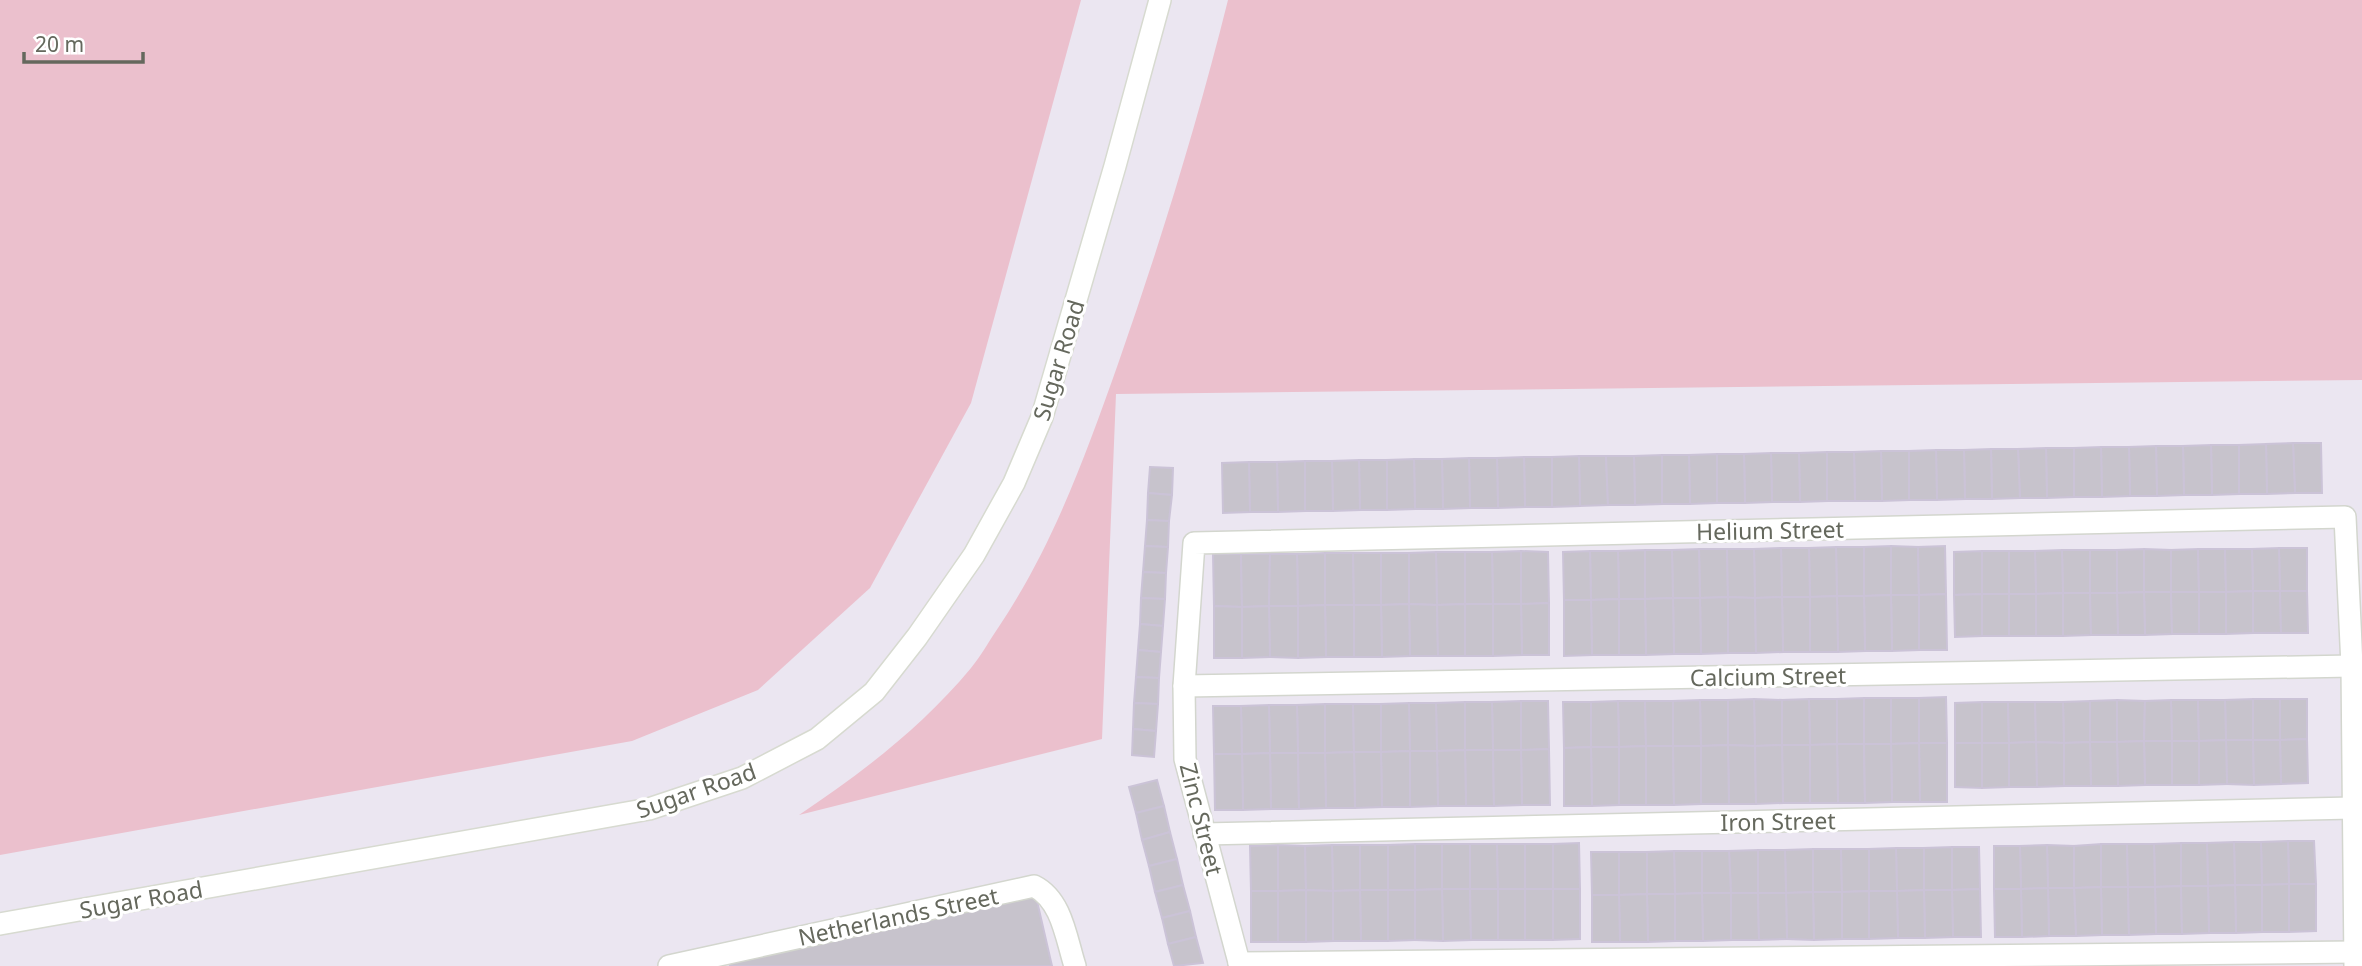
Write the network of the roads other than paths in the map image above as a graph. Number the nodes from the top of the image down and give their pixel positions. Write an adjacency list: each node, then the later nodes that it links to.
1 (1160, 0): 7 (street, Sugar Road)
2 (1194, 543): 3 (street, Helium Street); 4 (street, Zinc Street)
3 (2352, 666): 4 (street, Calcium Street); 5 (street)
4 (1184, 685): 6 (street, Zinc Street)
5 (2352, 808): 6 (street, Iron Street); 8 (street)
6 (1204, 834): 9 (street, Zinc Street)
7 (0, 924)
8 (2355, 959): 9 (street)
9 (1239, 964)
10 (669, 966): 11 (street, Netherlands Street)
11 (1075, 966)

